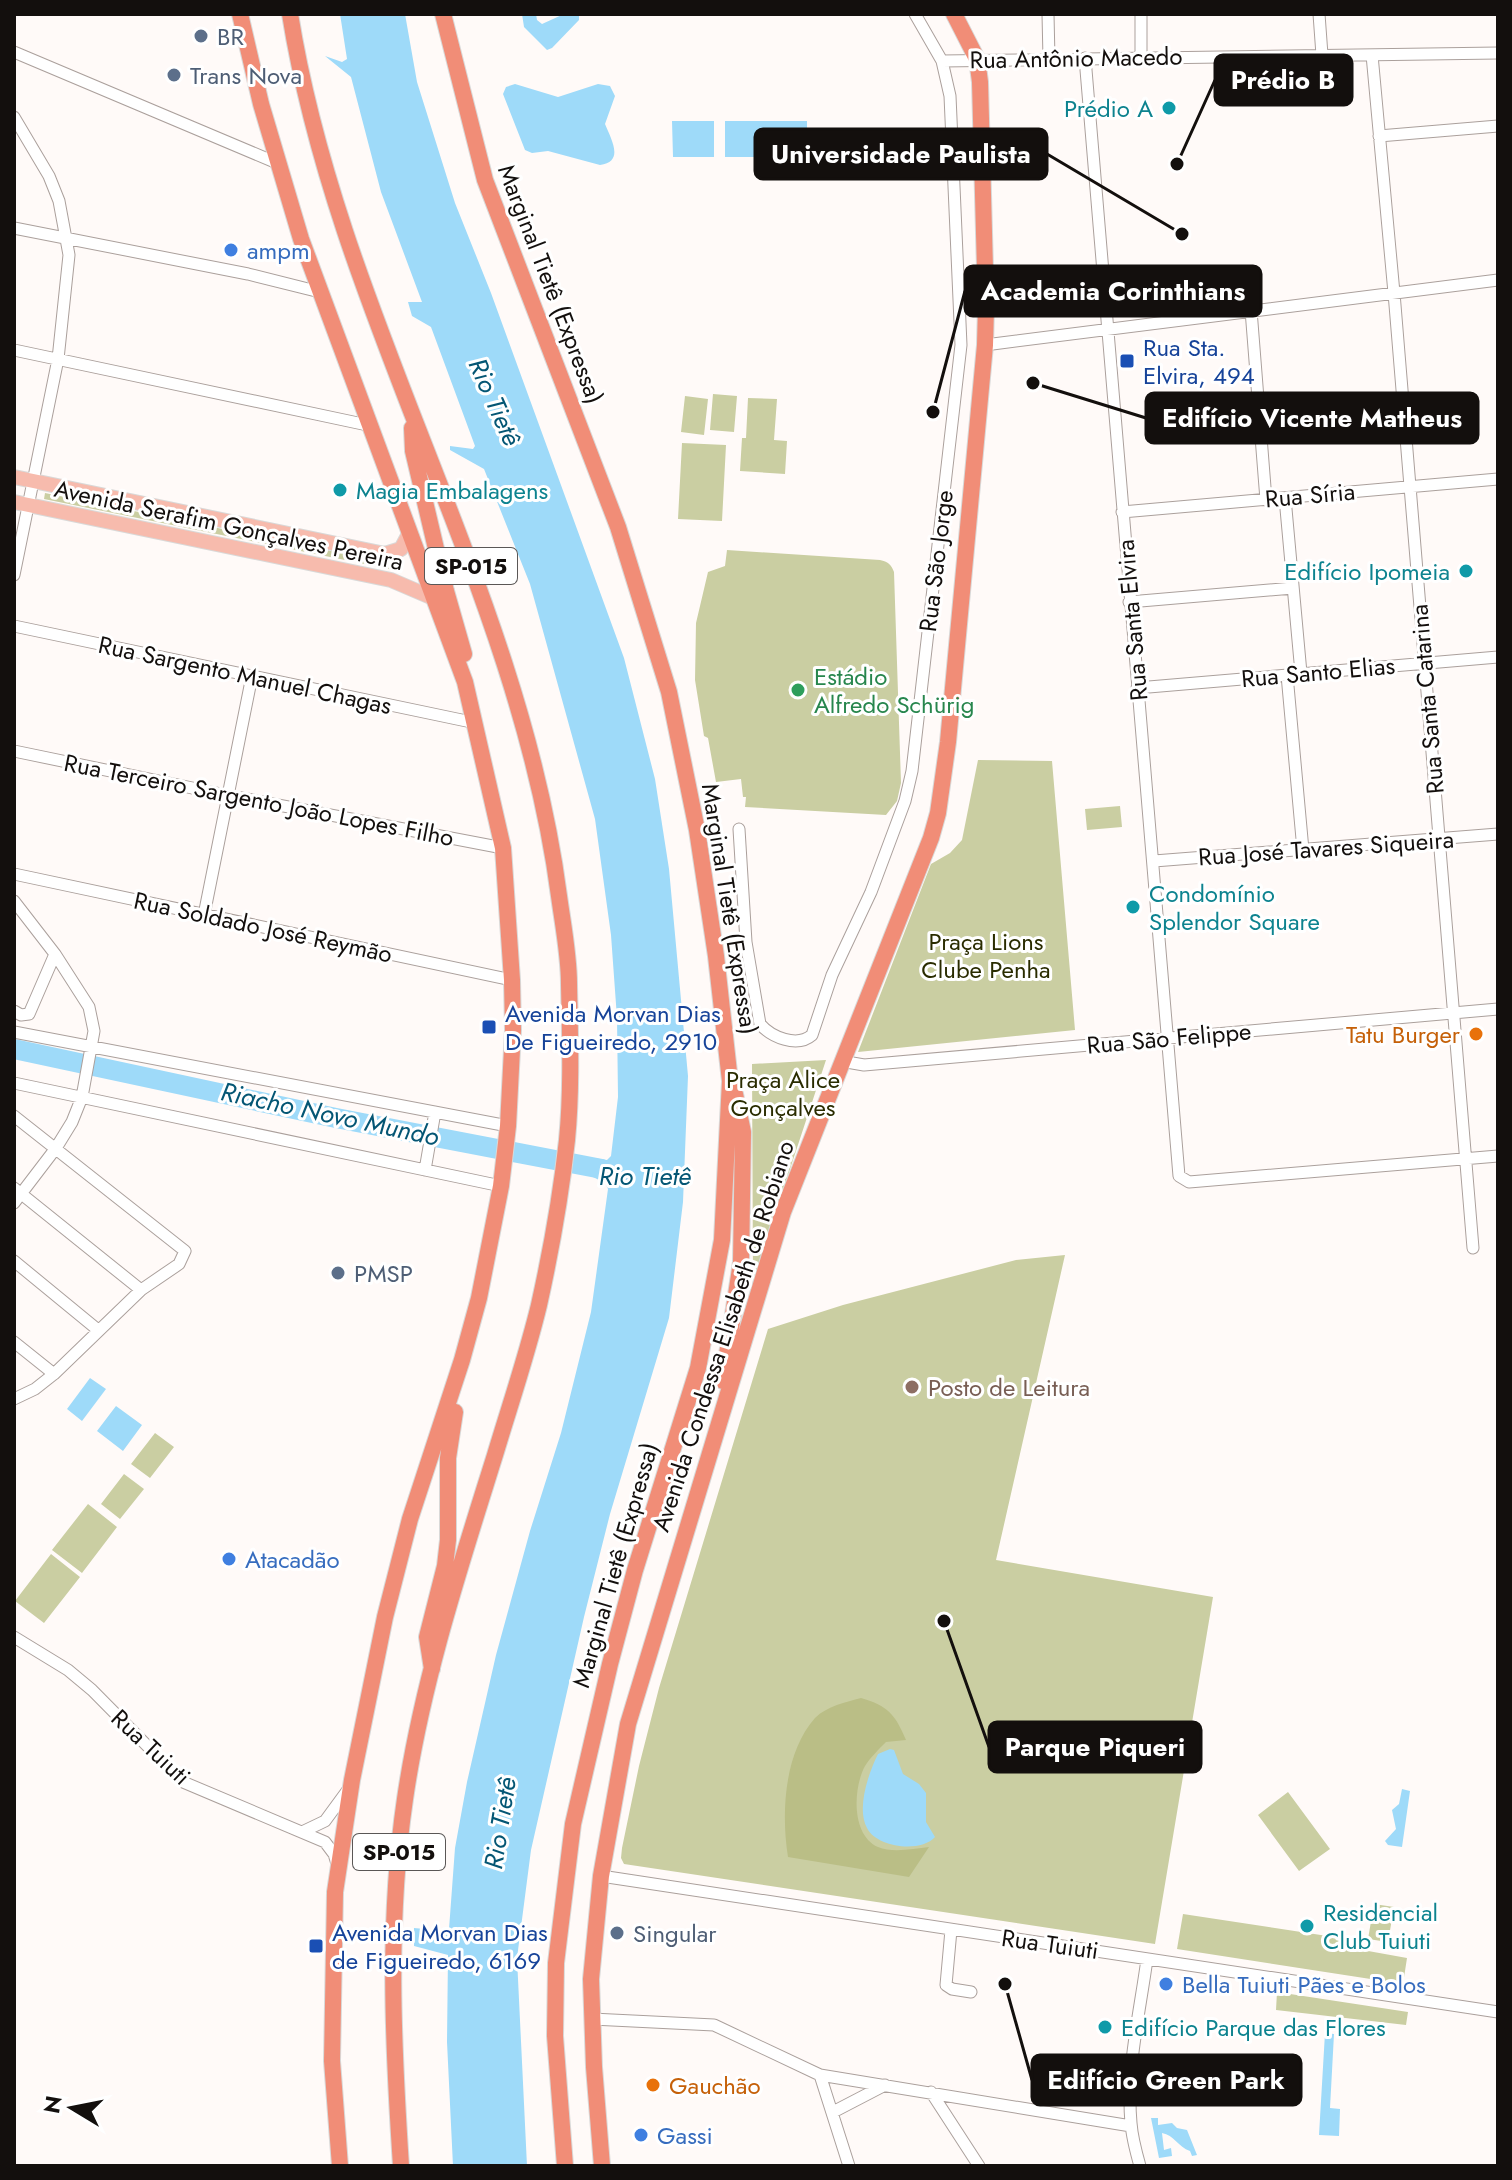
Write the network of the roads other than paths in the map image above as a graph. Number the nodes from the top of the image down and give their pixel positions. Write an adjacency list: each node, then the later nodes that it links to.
1 (290, 14): 32 (highway, SP-015)
2 (443, 14): 76 (highway, Marginal Tietê (Expressa))
3 (915, 14): 17 (street, Rua São Jorge)
4 (954, 14): 15 (highway, Avenida Condessa Elisabeth de Robiano)
5 (1048, 14): 16 (street)
6 (1141, 14): 13 (street)
7 (1319, 14): 11 (street)
8 (238, 15): 21 (highway)
9 (14, 52): 21 (street)
10 (1498, 53): 12 (street, Rua Antônio Macedo)
11 (1322, 55): 12 (street, Rua Antônio Macedo); 13 (street, Rua Antônio Macedo)
12 (1372, 55): 20 (street, Rua Santa Catarina)
13 (1141, 57): 14 (street, Rua Antônio Macedo)
14 (1085, 58): 16 (street, Rua Antônio Macedo); 28 (street, Rua Santa Elvira)
15 (977, 59): 16 (street, Rua Antônio Macedo); 17 (street, Rua Antônio Macedo); 29 (highway, Avenida Condessa Elisabeth de Robiano)
16 (1049, 59)
17 (942, 61): 58 (street, Rua São Jorge)
18 (14, 117): 23 (street)
19 (1498, 126): 20 (street)
20 (1379, 136): 26 (street, Rua Santa Catarina)
21 (277, 163): 25 (highway)
22 (14, 228): 23 (street)
23 (68, 239): 25 (street); 31 (street)
24 (1498, 280): 26 (street)
25 (320, 292): 33 (highway)
26 (1394, 293): 27 (street); 37 (street, Rua Santa Catarina)
27 (1251, 310): 28 (street); 39 (street)
28 (1107, 328): 29 (street); 41 (street, Rua Santa Elvira)
29 (985, 345): 75 (highway, Avenida Condessa Elisabeth de Robiano)
30 (14, 350): 31 (street)
31 (58, 359): 33 (street); 36 (street)
32 (412, 414): 53 (highway); 98 (highway, SP-015)
33 (372, 426): 42 (highway)
34 (14, 477): 36 (main road, Avenida Serafim Gonçalves Pereira)
35 (1498, 479): 37 (street, Rua Síria)
36 (34, 481): 40 (street); 42 (main road, Avenida Serafim Gonçalves Pereira)
37 (1410, 486): 38 (street, Rua Síria); 49 (street, Rua Santa Catarina)
38 (1285, 498): 39 (street, Rua Síria); 44 (street)
39 (1266, 500): 41 (street, Rua Síria)
40 (21, 503): 43 (street); 45 (main road, Avenida Serafim Gonçalves Pereira)
41 (1122, 512): 46 (street, Rua Santa Elvira)
42 (410, 532): 45 (highway)
43 (14, 575)
44 (1293, 588): 46 (street); 50 (street)
45 (433, 598): 53 (highway)
46 (1129, 602): 54 (street, Rua Santa Elvira)
47 (14, 626): 52 (street, Rua Sargento Manuel Chagas)
48 (1498, 657): 49 (street, Rua Santo Elias)
49 (1424, 663): 50 (street, Rua Santo Elias); 60 (street, Rua Santa Catarina)
50 (1301, 673): 51 (street, Rua Santo Elias)
51 (1287, 675): 54 (street, Rua Santo Elias); 62 (street)
52 (252, 676): 55 (street, Rua Sargento Manuel Chagas); 57 (street)
53 (465, 682): 55 (highway)
54 (1137, 688): 63 (street, Rua Santa Elvira)
55 (476, 723): 61 (highway)
56 (14, 751): 57 (street, Rua Terceiro Sargento João Lopes Filho)
57 (226, 795): 61 (street, Rua Terceiro Sargento João Lopes Filho); 66 (street)
58 (739, 829)
59 (1498, 834): 60 (street, Rua José Tavares Siqueira)
60 (1438, 840): 62 (street, Rua José Tavares Siqueira); 71 (street, Rua Santa Catarina)
61 (503, 848): 68 (highway)
62 (1303, 850): 63 (street, Rua José Tavares Siqueira)
63 (1154, 861): 73 (street, Rua Santa Elvira)
64 (14, 874): 66 (street, Rua Soldado José Reymão)
65 (15, 906): 67 (street)
66 (204, 915): 68 (street, Rua Soldado José Reymão)
67 (55, 954): 70 (street); 74 (street)
68 (512, 980): 81 (highway)
69 (1498, 1009): 71 (street, Rua São Felippe)
70 (14, 1011)
71 (1453, 1013): 73 (street, Rua São Felippe); 84 (street, Rua Santa Catarina)
72 (14, 1032): 74 (street)
73 (1167, 1038): 75 (street, Rua São Felippe); 84 (street, Rua Santa Elvira)
74 (91, 1052): 78 (street); 79 (street)
75 (841, 1061): 96 (highway, Avenida Condessa Elisabeth de Robiano)
76 (730, 1081): 96 (highway); 115 (highway, Marginal Tietê (Expressa))
77 (14, 1083): 78 (street)
78 (82, 1097): 82 (street); 85 (street)
79 (435, 1112): 81 (street); 85 (street)
80 (14, 1116): 82 (street)
81 (507, 1131): 86 (highway)
82 (56, 1148): 87 (street); 90 (street)
83 (1498, 1156): 84 (street)
84 (1465, 1159): 88 (street, Rua Santa Catarina)
85 (425, 1170): 86 (street)
86 (501, 1186): 93 (highway)
87 (16, 1195): 90 (street)
88 (1473, 1248)
89 (14, 1261): 91 (street)
90 (141, 1290): 91 (street)
91 (98, 1330): 94 (street)
92 (14, 1342): 94 (street)
93 (462, 1360): 98 (highway); 99 (highway)
94 (54, 1374): 95 (street)
95 (14, 1399)
96 (700, 1484): 102 (highway, Avenida Condessa Elisabeth de Robiano)
97 (14, 1637): 100 (street, Rua Tuiuti)
98 (432, 1670): 114 (highway, SP-015)
99 (352, 1780): 100 (street); 101 (highway)
100 (302, 1832): 101 (street, Rua Tuiuti)
101 (339, 1871): 113 (highway)
102 (601, 1876): 103 (street, Rua Tuiuti); 107 (highway, Avenida Condessa Elisabeth de Robiano)
103 (951, 1930): 104 (street, Rua Tuiuti); 105 (street)
104 (1147, 1959): 106 (street, Rua Tuiuti); 112 (street)
105 (971, 1992)
106 (1498, 2012)
107 (592, 2019): 108 (street); 116 (highway, Avenida Condessa Elisabeth de Robiano)
108 (820, 2075): 109 (street); 111 (street)
109 (885, 2085): 110 (street); 111 (street)
110 (931, 2092): 112 (street); 118 (street)
111 (833, 2112): 117 (street)
112 (1131, 2126): 119 (street)
113 (340, 2166)
114 (401, 2166)
115 (565, 2166)
116 (602, 2166)
117 (849, 2166)
118 (979, 2166)
119 (1140, 2166)

